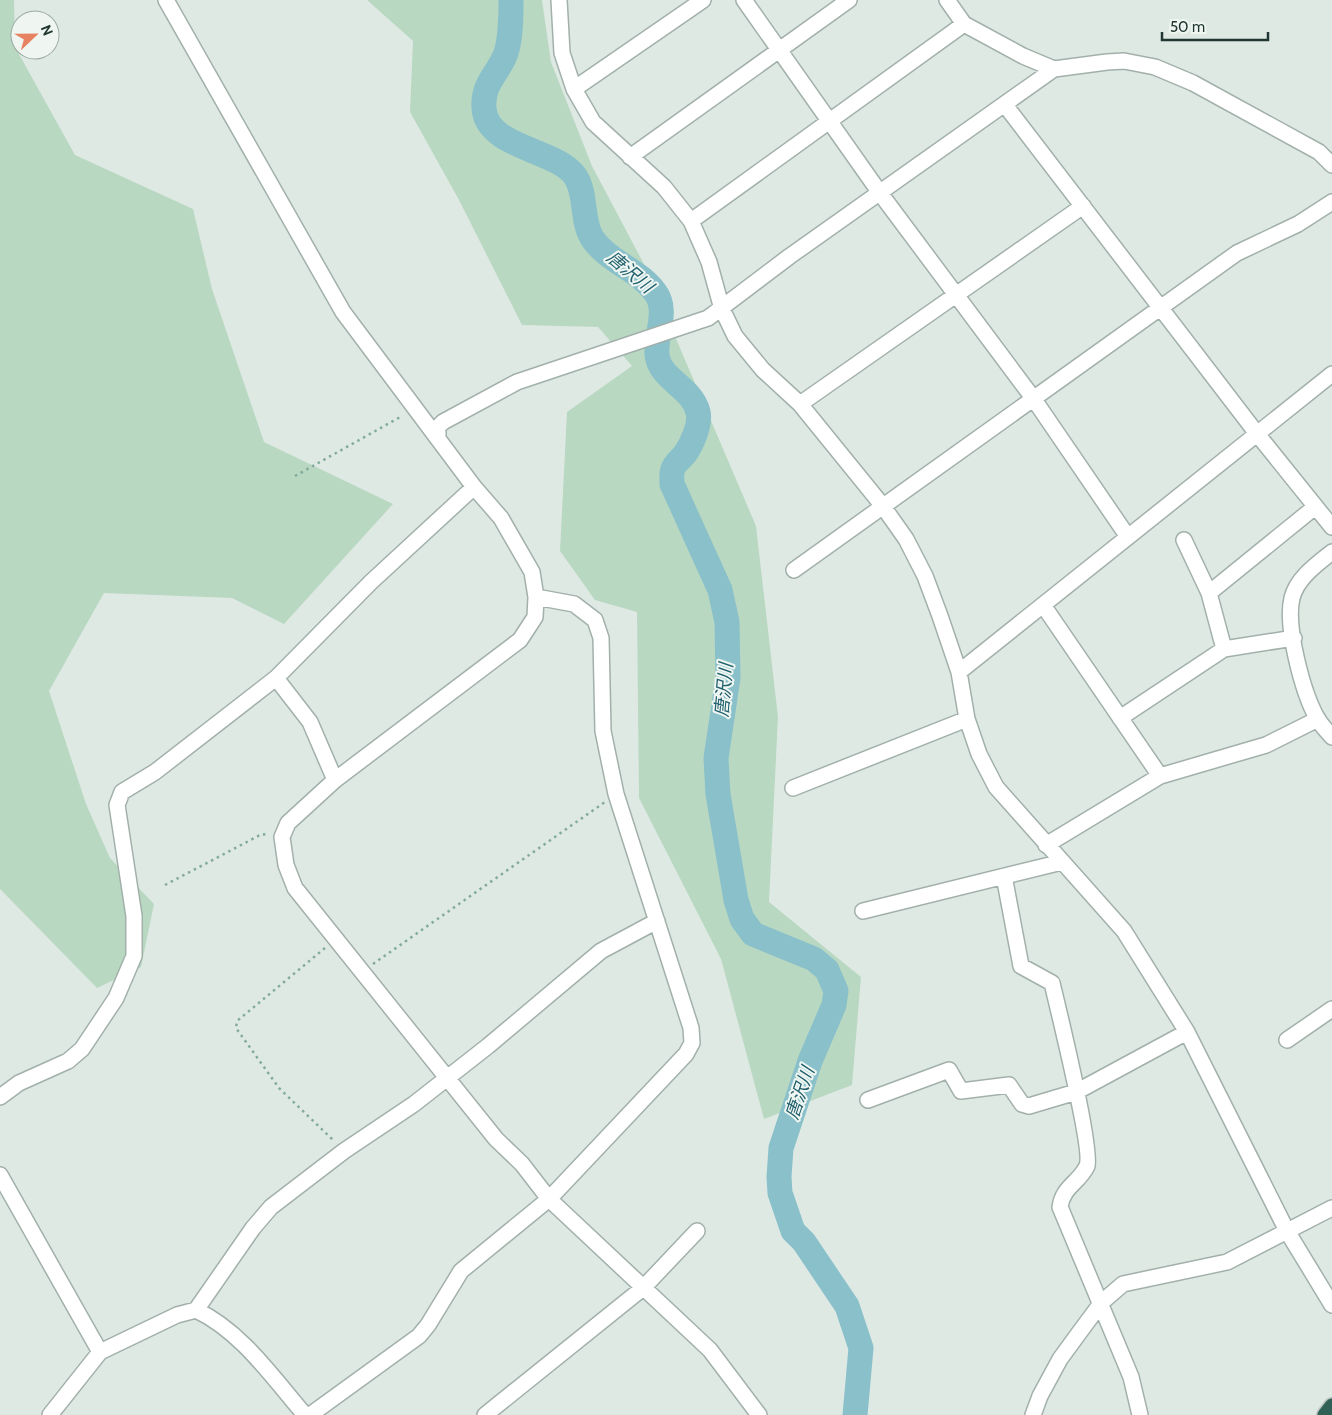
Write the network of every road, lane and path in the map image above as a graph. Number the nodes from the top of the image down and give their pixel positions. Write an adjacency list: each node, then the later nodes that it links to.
1 (166, 0): 25 (street)
2 (559, 0): 10 (street)
3 (703, 0): 10 (street)
4 (744, 0): 8 (street)
5 (850, 0): 8 (street)
6 (947, 0): 7 (street)
7 (964, 24): 9 (street); 12 (street)
8 (779, 50): 12 (street); 13 (street)
9 (1054, 69): 11 (street); 14 (street)
10 (574, 89): 13 (street)
11 (1006, 105): 15 (street); 17 (street)
12 (829, 121): 15 (street); 18 (street)
13 (630, 157): 18 (street)
14 (1332, 165)
15 (880, 193): 19 (street); 21 (street)
16 (1332, 202): 20 (street)
17 (1083, 206): 19 (street); 20 (street)
18 (691, 221): 21 (street)
19 (956, 295): 23 (street); 24 (street)
20 (1160, 307): 23 (street); 26 (street)
21 (722, 309): 24 (street); 27 (street)
22 (1332, 374): 26 (street)
23 (1033, 398): 30 (street); 33 (street)
24 (800, 404): 30 (street)
25 (415, 409): 27 (street); 28 (path)
26 (1258, 434): 31 (street); 33 (street)
27 (438, 438): 29 (street)
28 (295, 476)
29 (474, 487): 38 (street); 43 (street)
30 (882, 505): 36 (street); 42 (street)
31 (1315, 507): 32 (street); 37 (street)
32 (1332, 527)
33 (1128, 537): 39 (street)
34 (1184, 540): 37 (street)
35 (1332, 552): 40 (street)
36 (794, 570)
37 (1209, 593): 41 (street)
38 (536, 597): 49 (street); 51 (street)
39 (1043, 605): 42 (street); 45 (street)
40 (1294, 638): 41 (street); 46 (street)
41 (1224, 649): 45 (street)
42 (959, 672): 44 (street)
43 (276, 678): 49 (street); 66 (street)
44 (967, 718): 50 (street); 53 (street)
45 (1120, 718): 48 (street)
46 (1318, 719): 47 (street); 48 (street)
47 (1332, 737)
48 (1160, 776): 53 (street)
49 (335, 780): 52 (street)
50 (793, 788)
51 (616, 794): 58 (street); 60 (path)
52 (282, 837): 56 (path); 59 (street)
53 (1046, 845): 54 (street)
54 (1062, 862): 55 (street); 62 (street)
55 (1004, 876): 57 (street); 65 (street)
56 (165, 885)
57 (863, 911)
58 (657, 921): 64 (street); 70 (street)
59 (336, 939): 60 (street); 68 (path)
60 (362, 972): 64 (street)
61 (1332, 1009): 63 (street)
62 (1187, 1032): 65 (street); 73 (street)
63 (1287, 1040)
64 (446, 1077): 68 (street); 70 (street)
65 (1076, 1092): 67 (street); 75 (street)
66 (0, 1097)
67 (868, 1100)
68 (344, 1151): 77 (street)
69 (0, 1175): 78 (street)
70 (549, 1199): 74 (street); 82 (street)
71 (1332, 1208): 73 (street)
72 (697, 1231): 74 (street)
73 (1287, 1231): 75 (street); 76 (street)
74 (643, 1288): 83 (street); 84 (street)
75 (1102, 1302): 85 (street); 86 (street)
76 (1332, 1305)
77 (196, 1310): 78 (street); 81 (street)
78 (100, 1352): 80 (street)
79 (1332, 1406): 87 (highway)
80 (50, 1415)
81 (305, 1415)
82 (310, 1415)
83 (485, 1415)
84 (759, 1415)
85 (1033, 1415)
86 (1140, 1415)
87 (1324, 1415)

